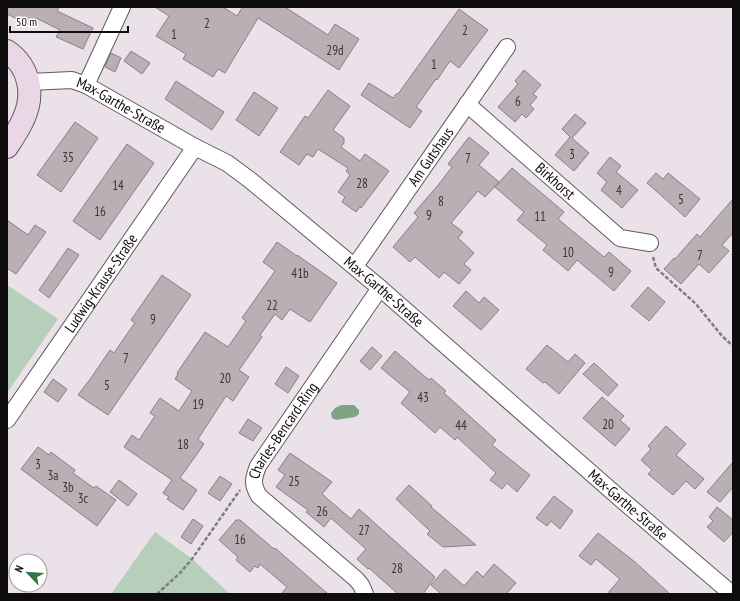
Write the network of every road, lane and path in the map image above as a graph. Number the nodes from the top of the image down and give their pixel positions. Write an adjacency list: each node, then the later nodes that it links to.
1 (122, 7): 5 (street)
2 (507, 48): 6 (street, Am Gutshaus)
3 (7, 51): 4 (main road)
4 (29, 82): 5 (street, Max-Garthe-Straße); 7 (main road)
5 (86, 85): 8 (street, Max-Garthe-Straße)
6 (467, 104): 9 (street, Birkhorst); 10 (street, Am Gutshaus)
7 (7, 147)
8 (195, 147): 10 (street, Max-Garthe-Straße); 13 (street, Ludwig-Krause-Straße)
9 (650, 243): 12 (path)
10 (355, 266): 11 (street, Max-Garthe-Straße)
11 (380, 288): 14 (street, Charles-Bencard-Ring); 17 (street, Max-Garthe-Straße)
12 (733, 346)
13 (7, 420)
14 (253, 478): 15 (path); 16 (street, Charles-Bencard-Ring)
15 (157, 594)
16 (365, 594)
17 (732, 594)

